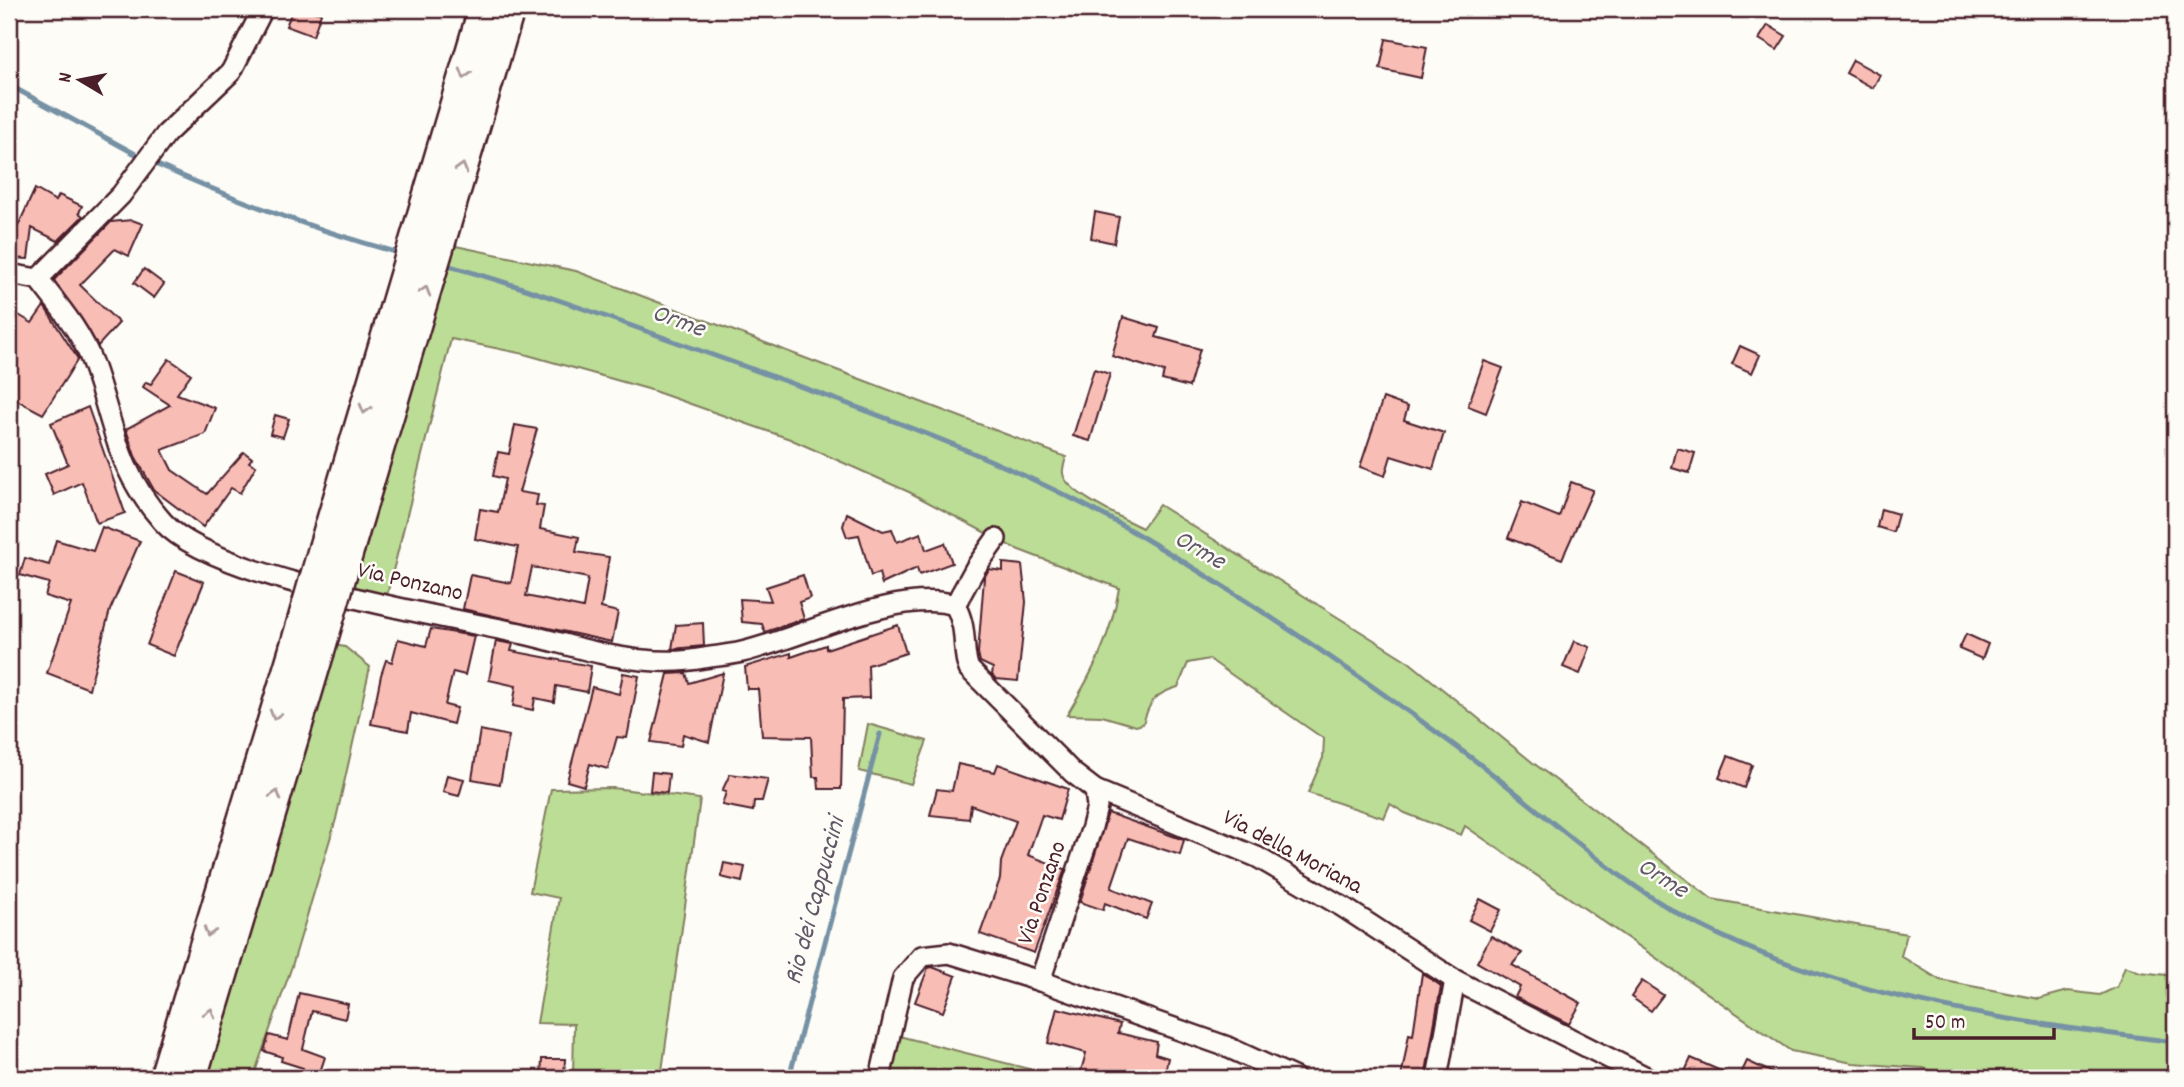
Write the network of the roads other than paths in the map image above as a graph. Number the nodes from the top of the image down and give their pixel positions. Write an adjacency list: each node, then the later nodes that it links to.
1 (263, 9): 6 (street)
2 (484, 9): 4 (highway, one-way to 4)
3 (509, 9): 4 (highway, one-way to 3)
4 (430, 232): 9 (highway, bridge)
5 (9, 274): 6 (street)
6 (38, 279): 8 (street, Via Ponzano)
7 (996, 539): 8 (street)
8 (955, 606): 10 (street)
9 (306, 652): 13 (highway, one-way to 13); 14 (highway, one-way to 9)
10 (1095, 790): 11 (street, Via della Moriana); 12 (street, Via Ponzano)
11 (1455, 980): 17 (street); 18 (street, Via della Moriana)
12 (1040, 981): 15 (street); 16 (street, Via Ponzano)
13 (165, 1078)
14 (191, 1078)
15 (880, 1078)
16 (1295, 1078)
17 (1437, 1078)
18 (1648, 1078)

